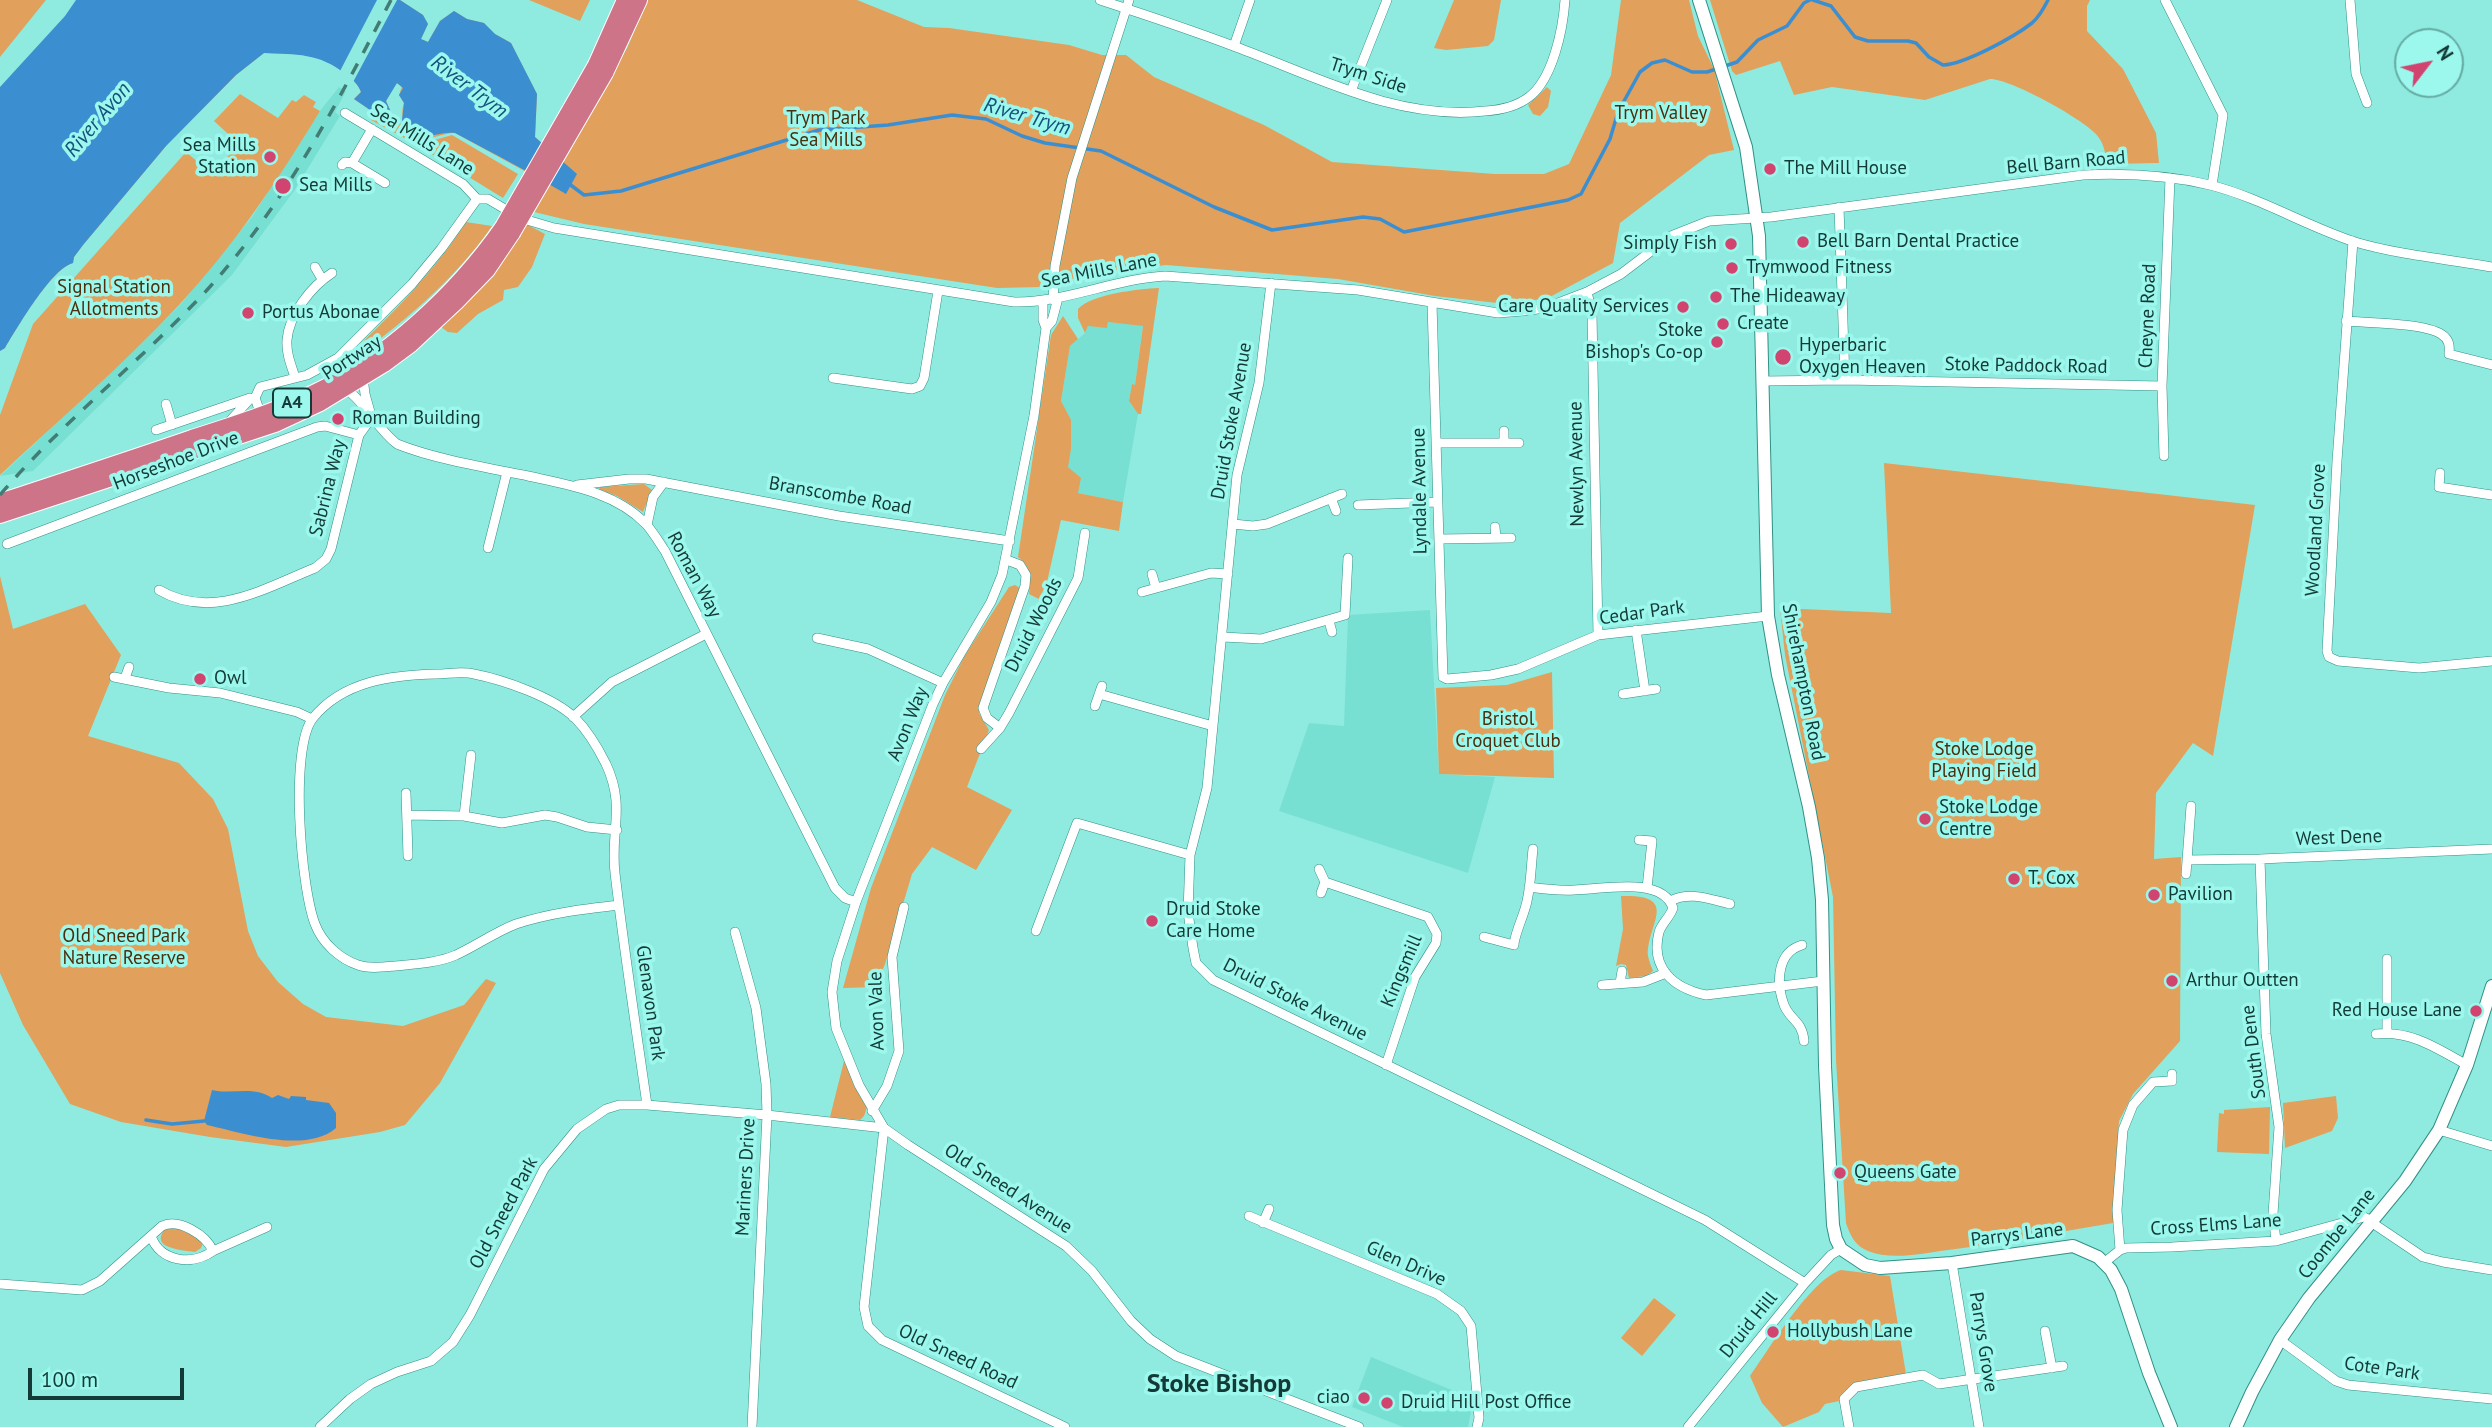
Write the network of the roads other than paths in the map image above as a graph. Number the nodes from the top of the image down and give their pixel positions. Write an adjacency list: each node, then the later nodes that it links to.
1 (625, 0): 12 (highway, Portway / A4)
2 (639, 0): 12 (highway, Portway / A4)
3 (1100, 0): 10 (street, Trym Side)
4 (1250, 0): 11 (street)
5 (1387, 0): 13 (street)
6 (1565, 0): 13 (street, Trym Side)
7 (1699, 0): 24 (main road, Shirehampton Road)
8 (2165, 0): 21 (street)
9 (2350, 0): 14 (street)
10 (1128, 4): 11 (street, Trym Side); 34 (street)
11 (1234, 46): 13 (street, Trym Side)
12 (601, 69): 25 (highway, Portway / A4, bridge)
13 (1351, 91)
14 (2367, 103)
15 (345, 113): 16 (street, Sea Mills Lane)
16 (372, 129): 17 (street); 22 (street, Sea Mills Lane)
17 (352, 163): 18 (street); 20 (street)
18 (342, 165)
19 (2171, 178): 21 (street, Bell Barn Road); 23 (street, Bell Barn Road); 43 (street, Cheyne Road)
20 (384, 183)
21 (2212, 185): 26 (street, Bell Barn Road)
22 (477, 199): 32 (street, Sea Mills Lane); 39 (street, Sea Mills Lane)
23 (1839, 207): 24 (street, Bell Barn Road); 41 (street)
24 (1756, 217): 33 (street, Sea Mills Lane); 42 (main road, Shirehampton Road)
25 (508, 230): 40 (highway, Portway / A4); 48 (highway, Portway / A4)
26 (2353, 241): 28 (street, Bell Barn Road); 36 (street, Woodland Grove)
27 (315, 267): 30 (street)
28 (2492, 267)
29 (332, 273): 30 (street)
30 (322, 279): 39 (street)
31 (1271, 283): 34 (street, Sea Mills Lane); 35 (street, Sea Mills Lane); 74 (street, Druid Stoke Avenue)
32 (938, 291): 34 (street, Sea Mills Lane); 45 (street)
33 (1587, 292): 35 (street, Sea Mills Lane); 96 (street, Newlyn Avenue)
34 (1052, 299): 37 (street, Avon Way); 37 (street, Avon Way)
35 (1432, 303): 56 (street, Lyndale Avenue)
36 (2346, 321): 38 (street); 99 (street, Woodland Grove)
37 (1046, 328): 81 (street, Avon Way)
38 (2490, 361)
39 (295, 377): 46 (street, Sea Mills Lane)
40 (363, 377): 44 (highway, Portway / A4); 49 (street)
41 (1845, 380): 42 (street, Stoke Paddock Road); 43 (street, Stoke Paddock Road)
42 (1763, 381): 91 (main road, Shirehampton Road)
43 (2162, 386): 58 (street, Cheyne Road)
44 (346, 389): 49 (street, Roman Way); 65 (highway, Portway / A4)
45 (841, 391)
46 (253, 394): 48 (street); 50 (street, Sea Mills Lane); 51 (street)
47 (166, 404): 50 (street)
48 (261, 415): 51 (highway, Portway / A4)
49 (372, 417): 54 (street, Sabrina Way); 59 (street, Roman Way)
50 (172, 425): 52 (street, Sea Mills Lane)
51 (223, 428): 65 (highway, Portway / A4)
52 (156, 430)
53 (1504, 431): 55 (street)
54 (359, 435): 82 (street, Horseshoe Drive); 89 (street, Sabrina Way)
55 (1504, 442): 56 (street); 57 (street)
56 (1437, 443): 68 (street, Lyndale Avenue)
57 (1520, 443)
58 (2164, 456)
59 (507, 472): 62 (street, Roman Way); 83 (street)
60 (2440, 473): 64 (street)
61 (664, 481): 62 (street, Branscombe Road); 75 (street); 81 (street, Branscombe Road)
62 (574, 486): 75 (street, Roman Way)
63 (1342, 494): 66 (street)
64 (2492, 495)
65 (31, 498): 67 (highway, Portway / A4); 72 (highway, Portway / A4)
66 (1331, 498): 71 (street); 74 (street)
67 (0, 502)
68 (1437, 502): 70 (street); 80 (street, Lyndale Avenue)
69 (1358, 505): 70 (street)
70 (1369, 505): 73 (street)
71 (1336, 510)
72 (0, 515)
73 (1369, 518)
74 (1233, 524): 87 (street, Druid Stoke Avenue)
75 (647, 525): 95 (street, Roman Way)
76 (1495, 527): 78 (street)
77 (1086, 533): 112 (street, Druid Woods)
78 (1496, 538): 79 (street); 80 (street)
79 (1511, 538)
80 (1439, 539): 102 (street, Lyndale Avenue)
81 (1010, 541): 85 (street, Avon Way)
82 (7, 544)
83 (488, 548)
84 (1348, 558): 92 (street)
85 (1007, 560): 104 (street, Avon Way); 112 (street, Druid Woods)
86 (1152, 574): 88 (street)
87 (1228, 574): 88 (street); 98 (street, Druid Stoke Avenue)
88 (1156, 587): 90 (street)
89 (159, 590)
90 (1142, 592)
91 (1768, 616): 93 (street, Cedar Park); 147 (main road, Shirehampton Road)
92 (1329, 621): 94 (street); 98 (street)
93 (1636, 630): 96 (street, Cedar Park); 106 (street)
94 (1332, 632)
95 (706, 634): 109 (street); 134 (street, Roman Way)
96 (1598, 635): 102 (street, Cedar Park)
97 (817, 638): 104 (street)
98 (1223, 638): 111 (street, Druid Stoke Avenue)
99 (2492, 661)
100 (129, 667): 103 (street)
101 (114, 677): 103 (street)
102 (1443, 677)
103 (125, 678): 110 (street)
104 (943, 683): 134 (street, Avon Way)
105 (1656, 690): 106 (street)
106 (1645, 691): 107 (street)
107 (1623, 694)
108 (1095, 706): 111 (street)
109 (573, 717): 110 (street, Glenavon Park); 119 (street, Glenavon Park)
110 (312, 719): 136 (street)
111 (1213, 726): 123 (street, Druid Stoke Avenue)
112 (1000, 728): 113 (street, Druid Woods)
113 (981, 749)
114 (471, 755): 118 (street)
115 (406, 793): 117 (street)
116 (2192, 806): 126 (street)
117 (407, 815): 118 (street); 124 (street)
118 (464, 816): 119 (street)
119 (617, 830): 136 (street, Glenavon Park)
120 (1639, 840): 131 (street)
121 (1533, 849): 130 (street)
122 (2492, 849): 125 (street, West Dene)
123 (1190, 855): 138 (street); 155 (street, Druid Stoke Avenue)
124 (408, 856)
125 (2260, 859): 126 (street, West Dene); 170 (street, South Dene)
126 (2187, 860): 128 (street)
127 (1319, 869): 129 (street)
128 (2186, 874)
129 (1325, 882): 132 (street); 155 (street, Kingsmill)
130 (1530, 887): 131 (street); 140 (street)
131 (1647, 888): 133 (street)
132 (1321, 893)
133 (1670, 901): 135 (street); 144 (street)
134 (856, 902): 159 (street, Avon Way)
135 (1730, 904)
136 (619, 905): 158 (street, Glenavon Park)
137 (904, 907): 159 (street, Avon Vale)
138 (1036, 931)
139 (735, 932): 160 (street, Mariners Drive)
140 (1484, 937)
141 (1802, 945): 150 (street)
142 (2387, 959): 145 (street)
143 (1622, 971): 148 (street)
144 (1666, 973): 148 (street); 150 (street)
145 (2387, 974): 146 (street); 152 (street)
146 (2399, 974)
147 (1823, 981): 150 (street); 171 (main road, Shirehampton Road)
148 (1620, 984): 149 (street)
149 (1602, 985)
150 (1781, 986): 154 (street)
151 (2492, 986): 156 (main road, Coombe Lane)
152 (2387, 1032): 153 (street); 156 (street)
153 (2376, 1034)
154 (1804, 1041)
155 (1385, 1065): 177 (street, Druid Stoke Avenue)
156 (2467, 1065): 162 (main road, Coombe Lane)
157 (2172, 1074): 172 (street)
158 (647, 1105): 160 (street, Old Sneed Park); 185 (street, Old Sneed Park)
159 (872, 1111): 161 (street, Avon Way)
160 (767, 1115): 161 (street, Old Sneed Park); 186 (street, Mariners Drive)
161 (884, 1128): 187 (street, Old Sneed Road); 188 (street, Old Sneed Avenue)
162 (2439, 1130): 163 (street); 166 (main road, Coombe Lane)
163 (2492, 1146)
164 (1269, 1209): 167 (street)
165 (1249, 1216): 167 (street, Glen Drive)
166 (2372, 1222): 170 (street, Cross Elms Lane); 176 (street); 180 (main road, Coombe Lane)
167 (1263, 1223): 189 (street, Glen Drive)
168 (267, 1227): 173 (street)
169 (151, 1236): 173 (street); 173 (street); 178 (street)
170 (2276, 1241): 172 (street, Cross Elms Lane)
171 (1841, 1250): 175 (main road, Parrys Lane); 177 (street, Druid Hill)
172 (2120, 1250): 174 (street)
173 (213, 1251)
174 (2105, 1262): 175 (main road, Parrys Lane); 193 (main road)
175 (1952, 1263): 183 (street, Parrys Grove)
176 (2492, 1270)
177 (1805, 1283): 190 (street, Druid Hill)
178 (0, 1284)
179 (2045, 1331): 182 (street)
180 (2280, 1340): 184 (street, Cote Park); 194 (main road, Coombe Lane)
181 (2063, 1366): 182 (street)
182 (2052, 1368): 183 (street)
183 (1971, 1380): 191 (street); 192 (street, Parrys Grove)
184 (2492, 1399)
185 (320, 1427)
186 (751, 1427)
187 (1065, 1427)
188 (1359, 1427)
189 (1477, 1427)
190 (1688, 1427)
191 (1849, 1427)
192 (1979, 1427)
193 (2171, 1427)
194 (2236, 1427)

